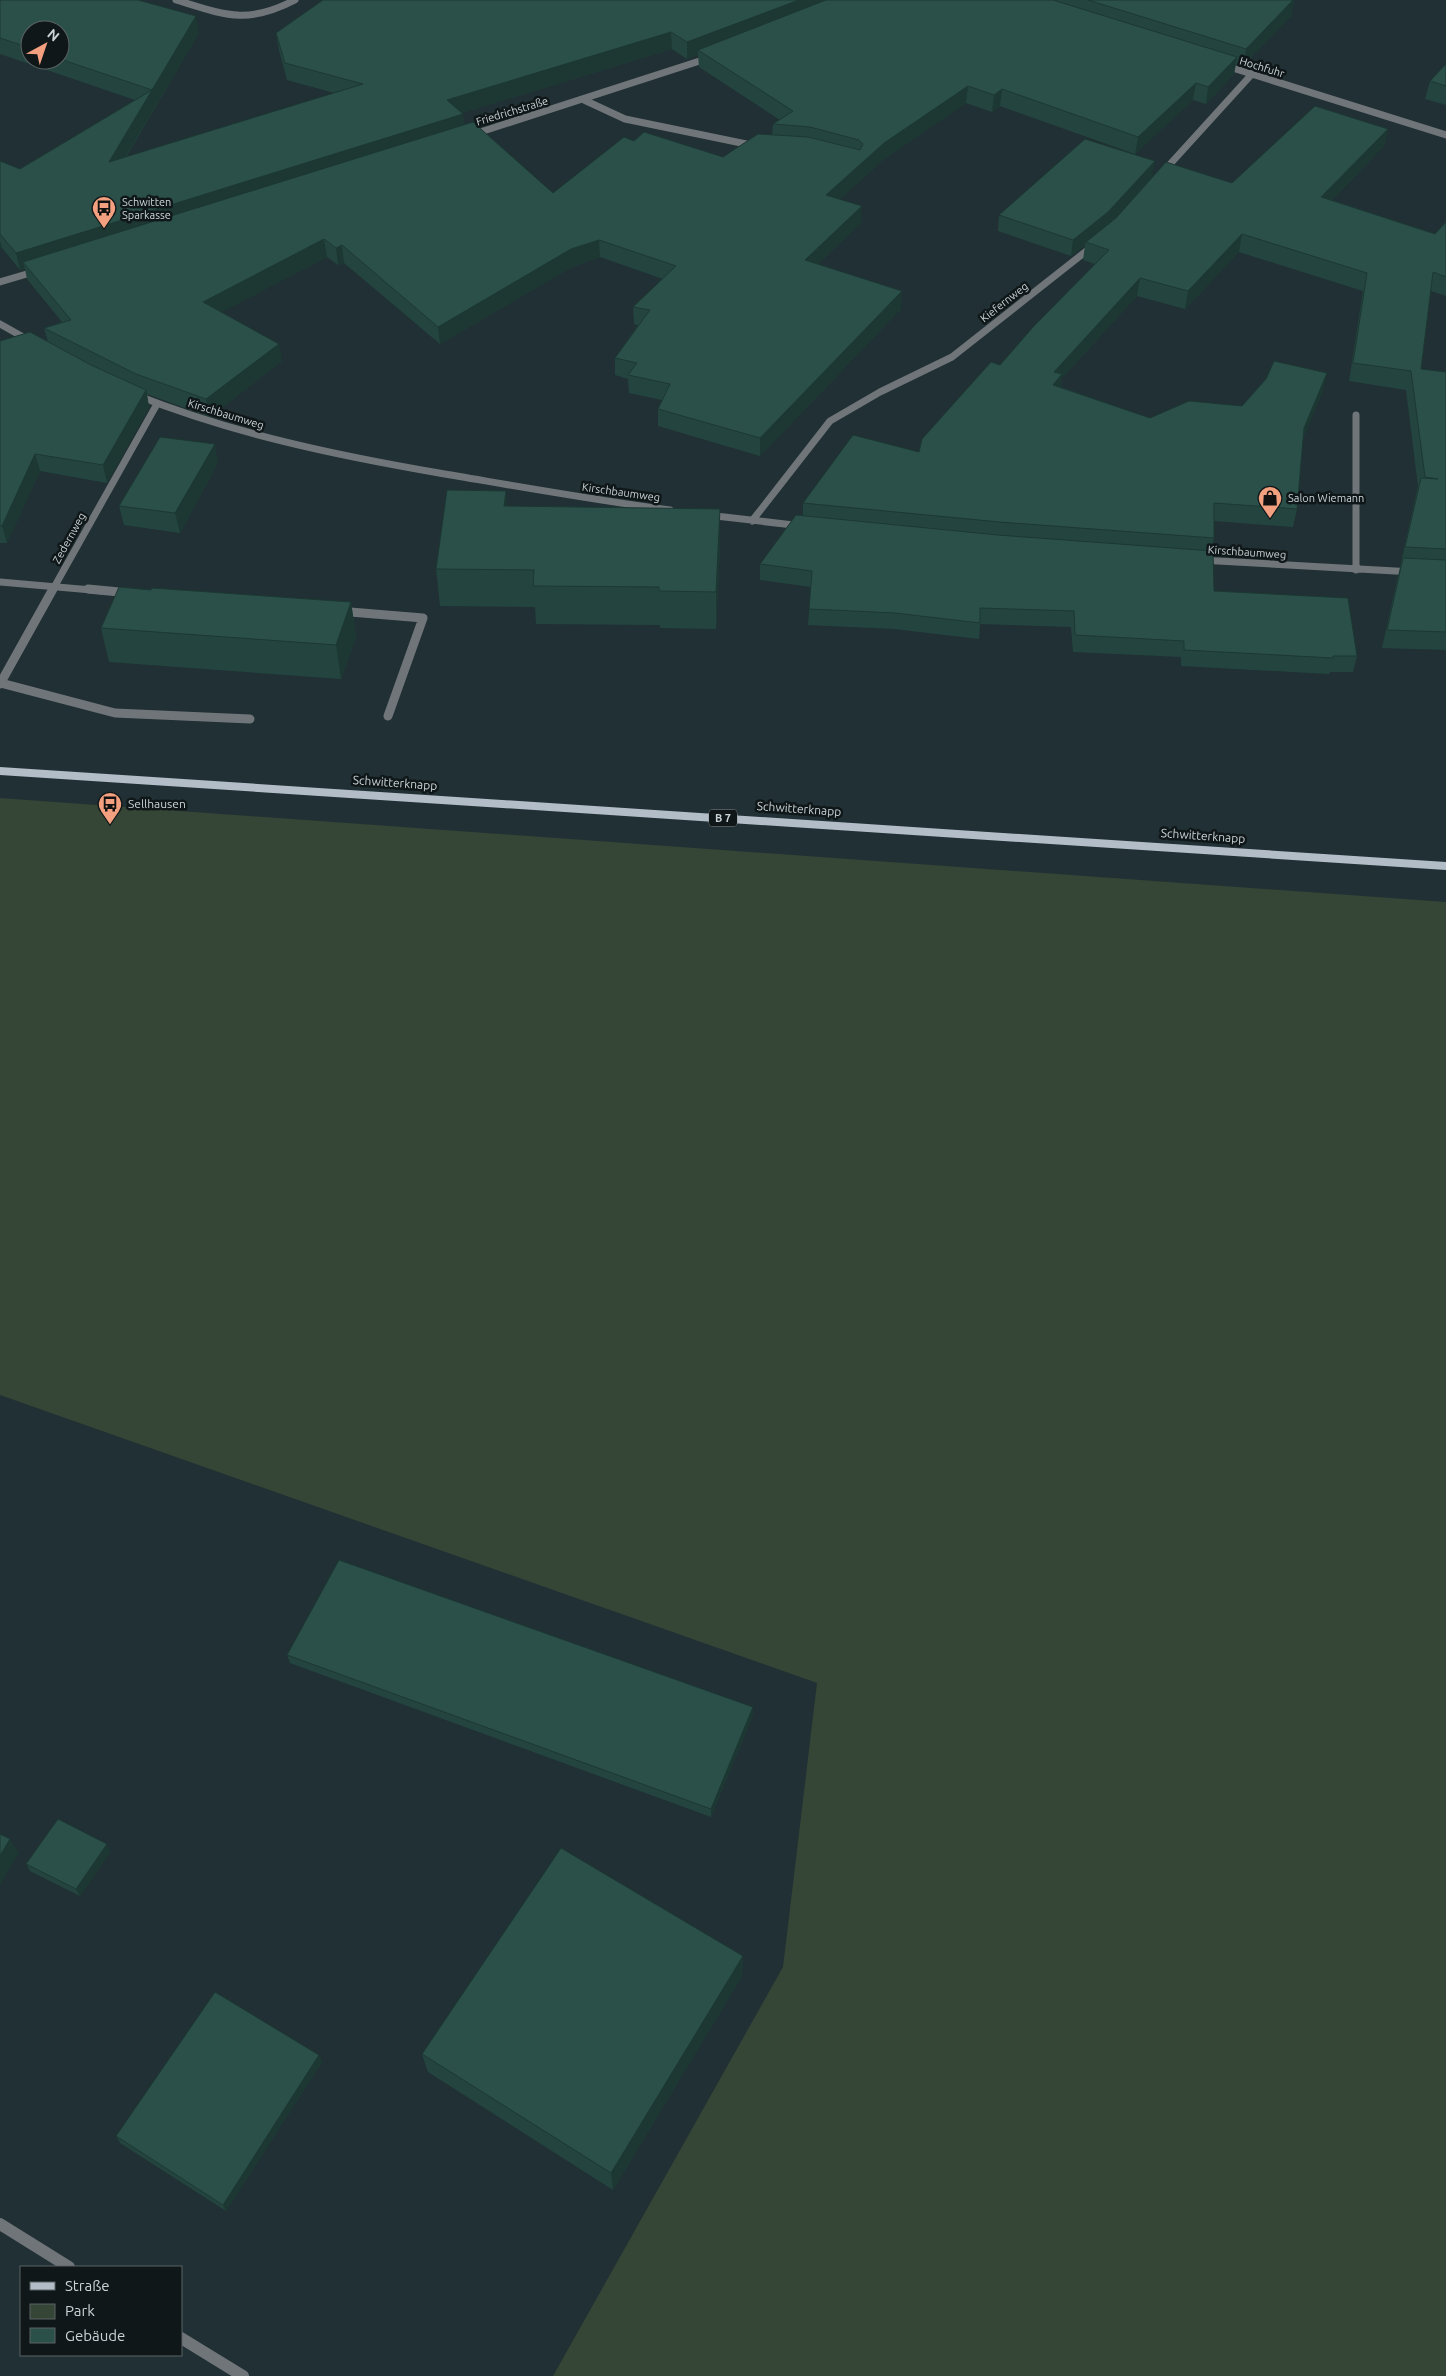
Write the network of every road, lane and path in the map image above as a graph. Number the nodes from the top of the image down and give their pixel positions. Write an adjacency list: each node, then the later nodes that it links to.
1 (176, 0): 2 (street)
2 (295, 0)
3 (717, 55): 6 (street, Friedrichstraße)
4 (1214, 62): 5 (street, Hochfuhr)
5 (1252, 74): 7 (street, Hochfuhr); 10 (street)
6 (584, 100): 8 (street, Friedrichstraße); 9 (street)
7 (1446, 135)
8 (461, 138)
9 (765, 146)
10 (1159, 176)
11 (1102, 238): 21 (street, Kiefernweg)
12 (47, 268): 13 (street)
13 (0, 282)
14 (0, 324): 15 (street)
15 (42, 348)
16 (126, 391): 17 (street, Kirschbaumweg)
17 (157, 404): 19 (street, Kirschbaumweg); 27 (street, Zedernweg)
18 (1356, 415): 24 (street)
19 (676, 511)
20 (695, 513): 21 (street)
21 (752, 521): 22 (street)
22 (809, 527)
23 (1186, 559): 24 (street, Kirschbaumweg)
24 (1356, 570): 25 (street, Kirschbaumweg)
25 (1426, 572)
26 (0, 582): 27 (street)
27 (55, 586): 28 (street); 30 (street, Zedernweg)
28 (144, 594)
29 (334, 610): 31 (street)
30 (0, 683): 32 (street)
31 (388, 716)
32 (250, 719)
33 (0, 771): 34 (main road, Schwitterknapp / B 7)
34 (1446, 866)
35 (0, 2224): 36 (street)
36 (67, 2266)
37 (182, 2339): 38 (street)
38 (243, 2376)

